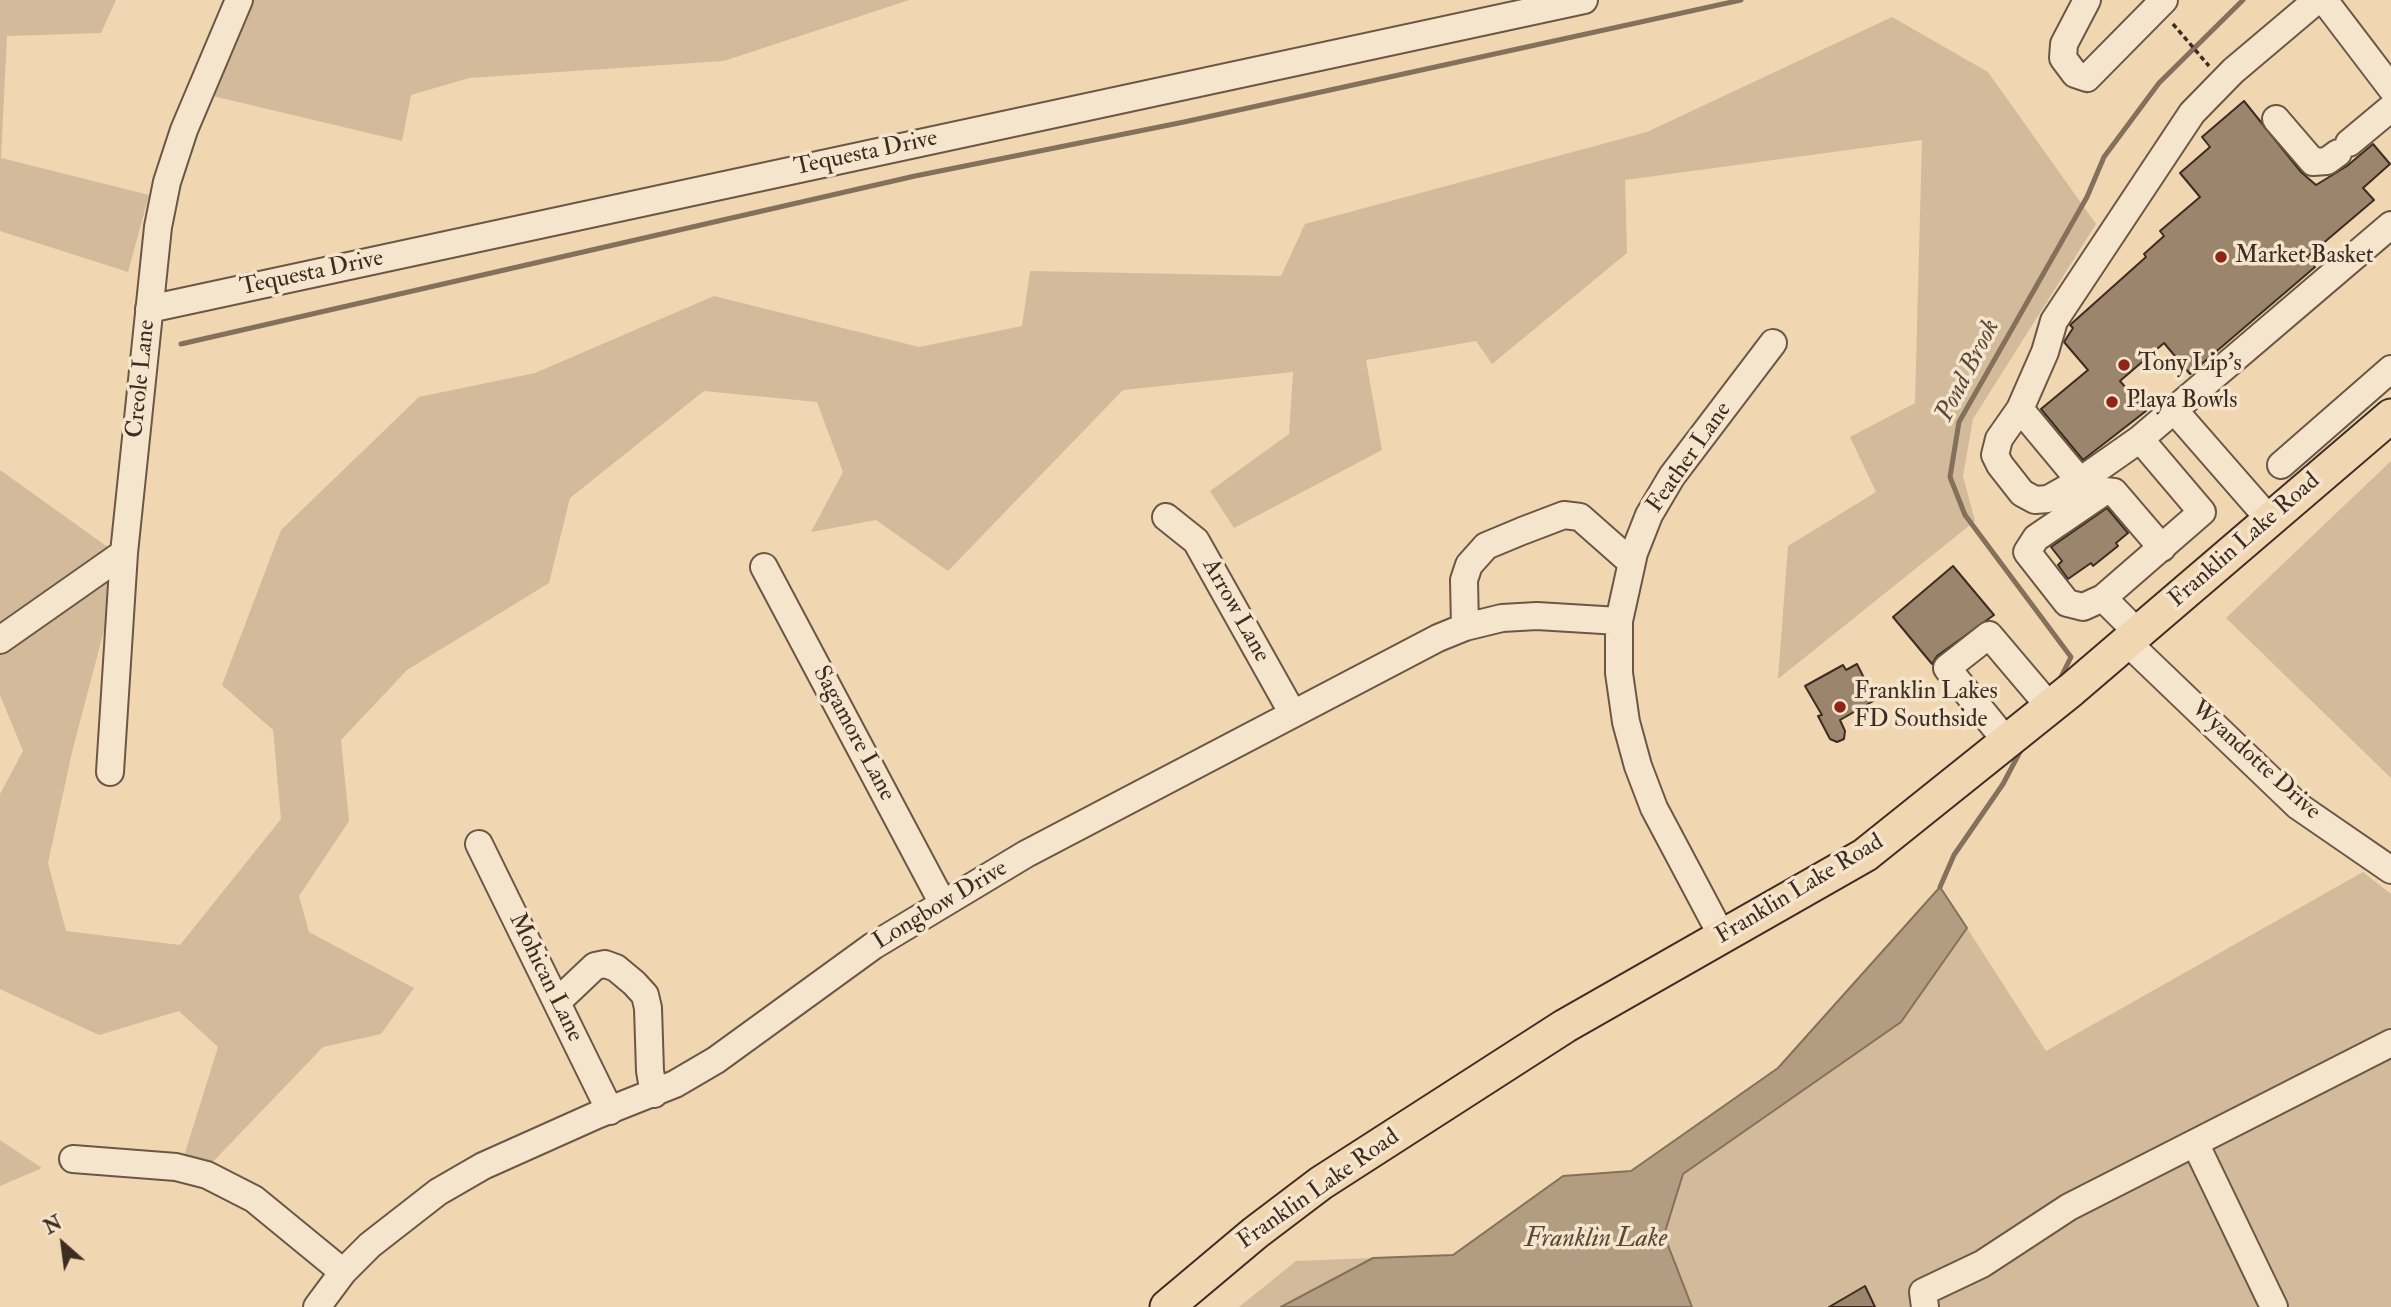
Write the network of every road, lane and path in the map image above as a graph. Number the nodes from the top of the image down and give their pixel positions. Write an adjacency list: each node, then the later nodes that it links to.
1 (239, 0): 12 (street, Creole Lane)
2 (1584, 0): 12 (street, Tequesta Drive)
3 (2087, 0): 6 (street)
4 (2317, 0): 15 (street)
5 (2324, 0): 8 (street)
6 (2169, 12): 7 (path)
7 (2203, 58)
8 (2391, 88)
9 (2391, 108): 10 (street)
10 (2276, 119)
11 (2391, 225): 16 (street)
12 (149, 309): 25 (street, Creole Lane)
13 (1773, 343): 26 (street, Feather Lane)
14 (2391, 369): 19 (street)
15 (2020, 409): 20 (street); 20 (street)
16 (2174, 410): 18 (street); 22 (street)
17 (2391, 416): 22 (main road, Franklin Lake Road)
18 (2140, 439): 20 (street); 24 (street)
19 (2281, 465)
20 (2080, 481)
21 (1166, 517): 34 (street, Arrow Lane)
22 (2270, 520): 31 (main road, Franklin Lake Road)
23 (2036, 538): 24 (street); 28 (street); 28 (street)
24 (2162, 548): 28 (street)
25 (124, 553): 32 (street); 36 (street, Creole Lane)
26 (1631, 562): 29 (street, Feather Lane); 30 (street)
27 (764, 567): 39 (street, Sagamore Lane)
28 (2103, 598): 31 (street, Wyandotte Drive)
29 (1619, 621): 30 (street, Longbow Drive); 40 (street, Feather Lane)
30 (1465, 627): 34 (street, Longbow Drive)
31 (2132, 637): 33 (main road, Franklin Lake Road); 38 (street, Wyandotte Drive)
32 (0, 640)
33 (2047, 692): 35 (main road, Franklin Lake Road); 35 (street)
34 (1293, 714): 39 (street, Longbow Drive)
35 (1999, 749): 40 (main road, Franklin Lake Road)
36 (110, 772)
37 (479, 844): 41 (street, Mohican Lane)
38 (2391, 870)
39 (942, 902): 43 (street, Longbow Drive)
40 (1723, 938): 49 (main road, Franklin Lake Road)
41 (557, 1003): 43 (street); 44 (street, Mohican Lane)
42 (2391, 1043): 45 (street)
43 (654, 1094): 44 (street, Longbow Drive)
44 (610, 1111): 47 (street, Longbow Drive)
45 (2195, 1143): 50 (street); 51 (street)
46 (73, 1159): 47 (street)
47 (343, 1272): 48 (street, Longbow Drive)
48 (317, 1307)
49 (1167, 1307)
50 (1926, 1307)
51 (2274, 1307)

